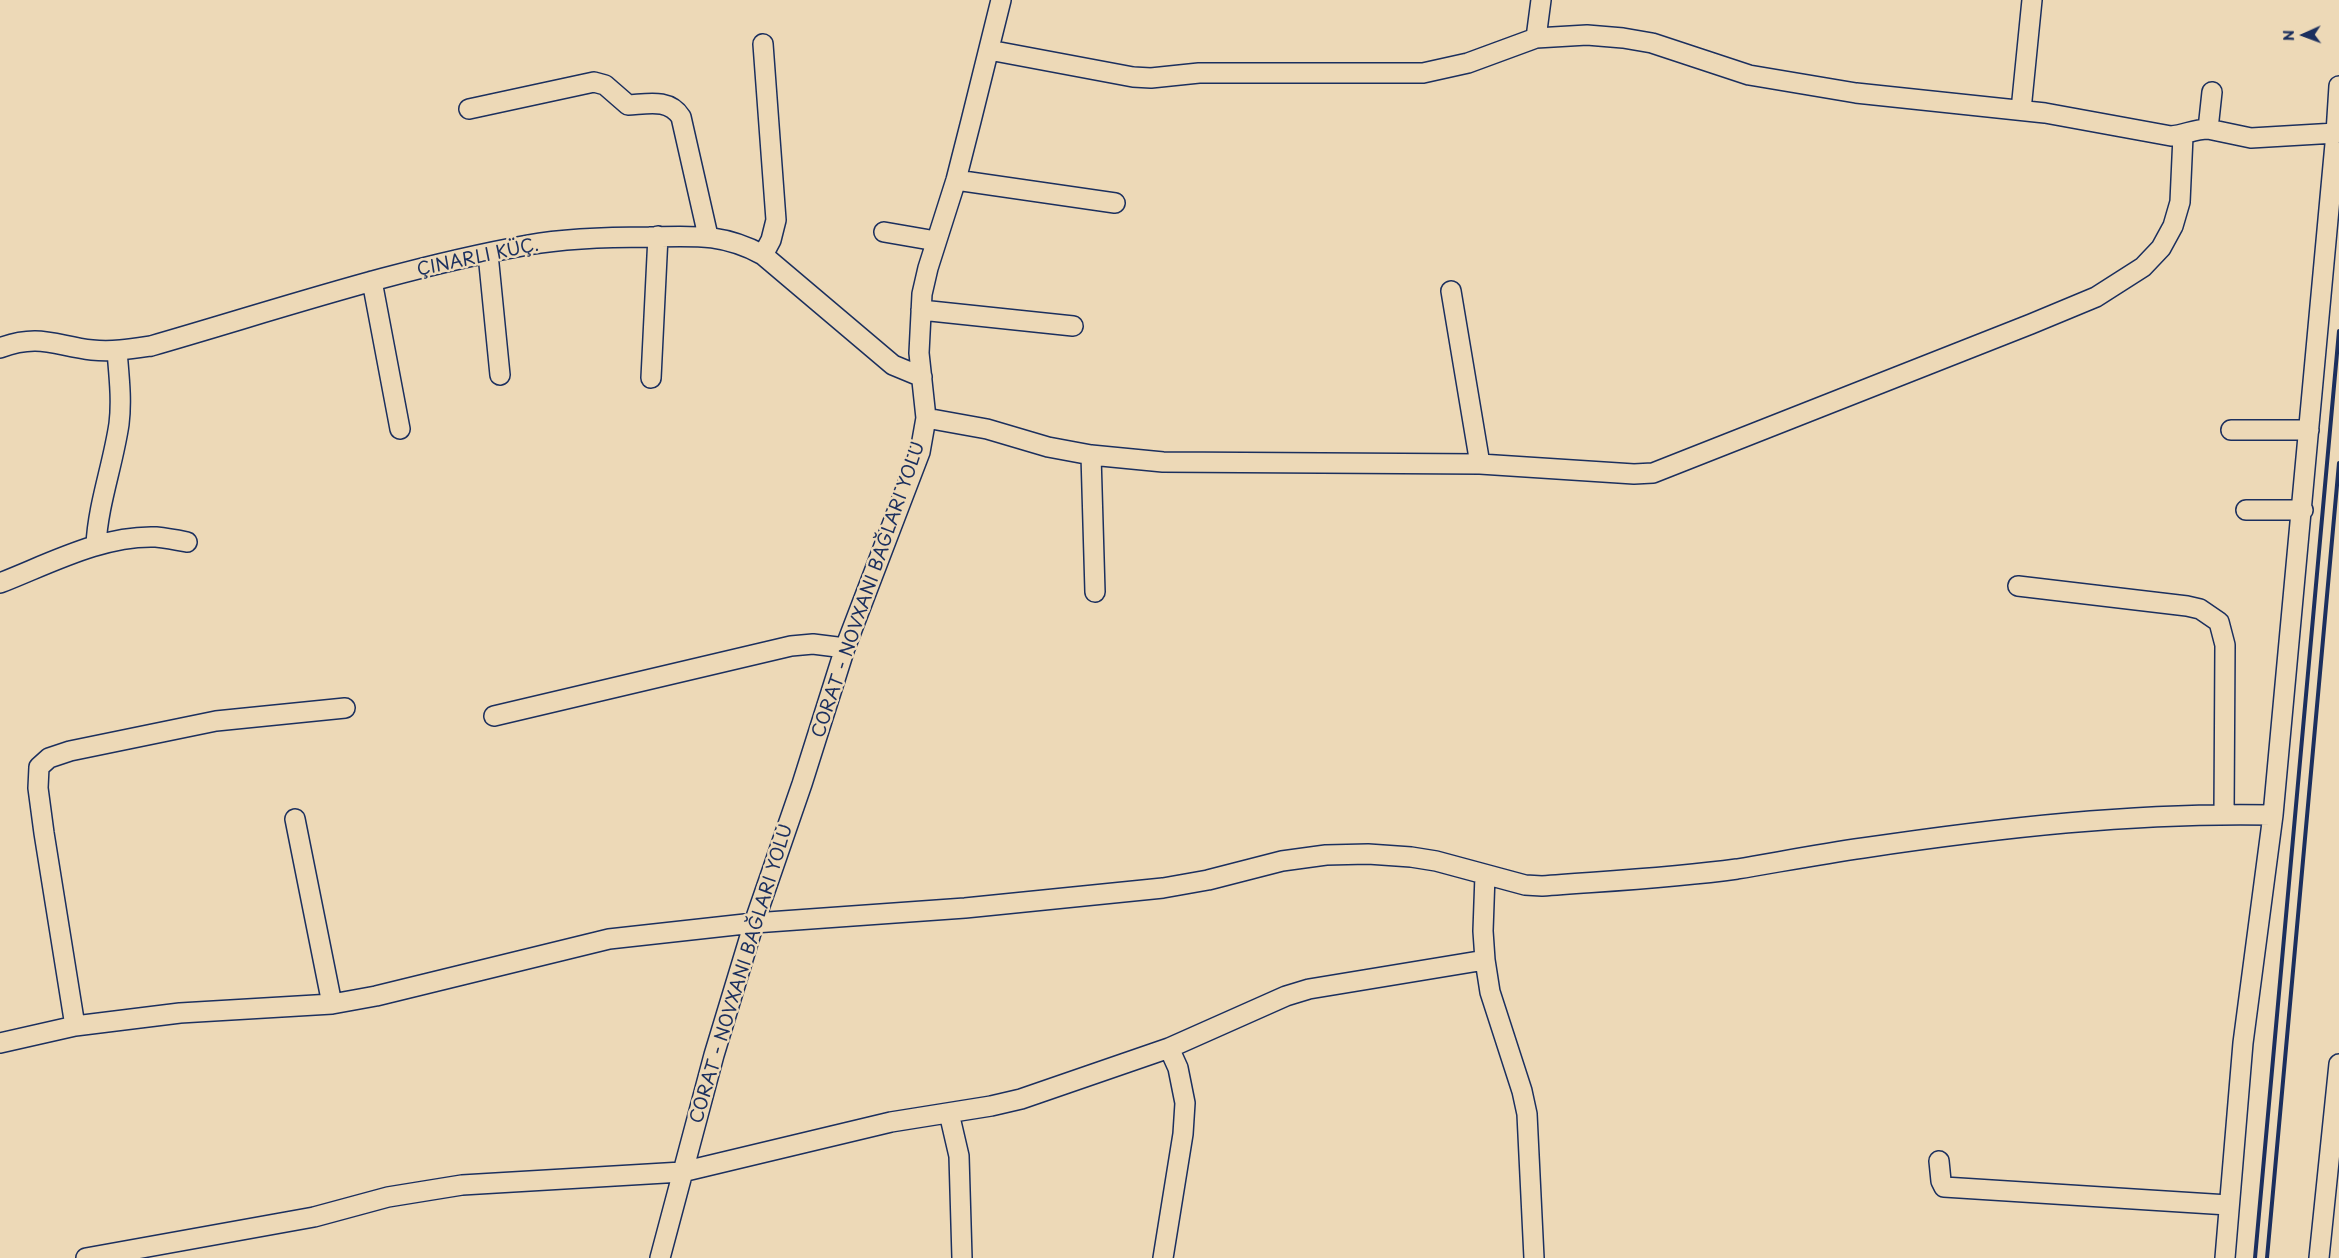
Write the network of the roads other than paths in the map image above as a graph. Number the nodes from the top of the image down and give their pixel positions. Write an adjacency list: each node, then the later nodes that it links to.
1 (1001, 0): 6 (street)
2 (1541, 0): 4 (street)
3 (2032, 0): 10 (street)
4 (1536, 38): 6 (street); 10 (street)
5 (763, 44): 21 (street)
6 (989, 50): 14 (street)
7 (2339, 86): 12 (street)
8 (2212, 92): 11 (street)
9 (470, 109): 18 (street)
10 (2021, 110): 13 (street)
11 (2208, 129): 12 (street); 13 (street)
12 (2336, 133): 34 (street)
13 (2183, 136): 36 (street)
14 (956, 180): 15 (street); 19 (street)
15 (1115, 203)
16 (884, 232): 19 (street)
17 (658, 236): 18 (street); 20 (street); 30 (street)
18 (708, 236): 21 (street)
19 (936, 241): 24 (street)
20 (488, 254): 22 (street); 28 (street)
21 (763, 254): 29 (street)
22 (372, 281): 27 (street); 32 (street)
23 (1451, 291): 36 (street)
24 (921, 310): 25 (street); 29 (street)
25 (1073, 326)
26 (0, 348): 27 (street)
27 (117, 351): 40 (street)
28 (500, 375)
29 (922, 377): 31 (street)
30 (651, 378)
31 (926, 418): 35 (street); 44 (street)
32 (400, 429)
33 (2231, 430): 34 (street)
34 (2309, 430): 38 (street)
35 (1091, 455): 36 (street); 43 (street)
36 (1480, 464)
37 (2246, 510): 38 (street)
38 (2302, 510): 48 (street)
39 (187, 542): 40 (street)
40 (96, 545): 41 (street)
41 (0, 583)
42 (2018, 586): 47 (street)
43 (1095, 592)
44 (845, 648): 46 (street); 51 (street)
45 (345, 708): 54 (street)
46 (494, 716)
47 (2224, 814): 48 (street); 50 (street)
48 (2273, 815): 61 (street)
49 (295, 819): 53 (street)
50 (1485, 875): 51 (street); 52 (street)
51 (754, 923): 53 (street); 60 (street)
52 (1485, 960): 56 (street); 66 (street)
53 (332, 1004): 54 (street)
54 (75, 1026): 55 (street)
55 (0, 1043)
56 (1169, 1048): 58 (street); 65 (street)
57 (2339, 1064): 68 (street)
58 (950, 1113): 60 (street); 64 (street)
59 (1939, 1161): 61 (street)
60 (682, 1172): 62 (street); 63 (street)
61 (2228, 1205): 67 (street)
62 (86, 1258)
63 (660, 1258)
64 (962, 1258)
65 (1163, 1258)
66 (1534, 1258)
67 (2225, 1258)
68 (2319, 1258)

